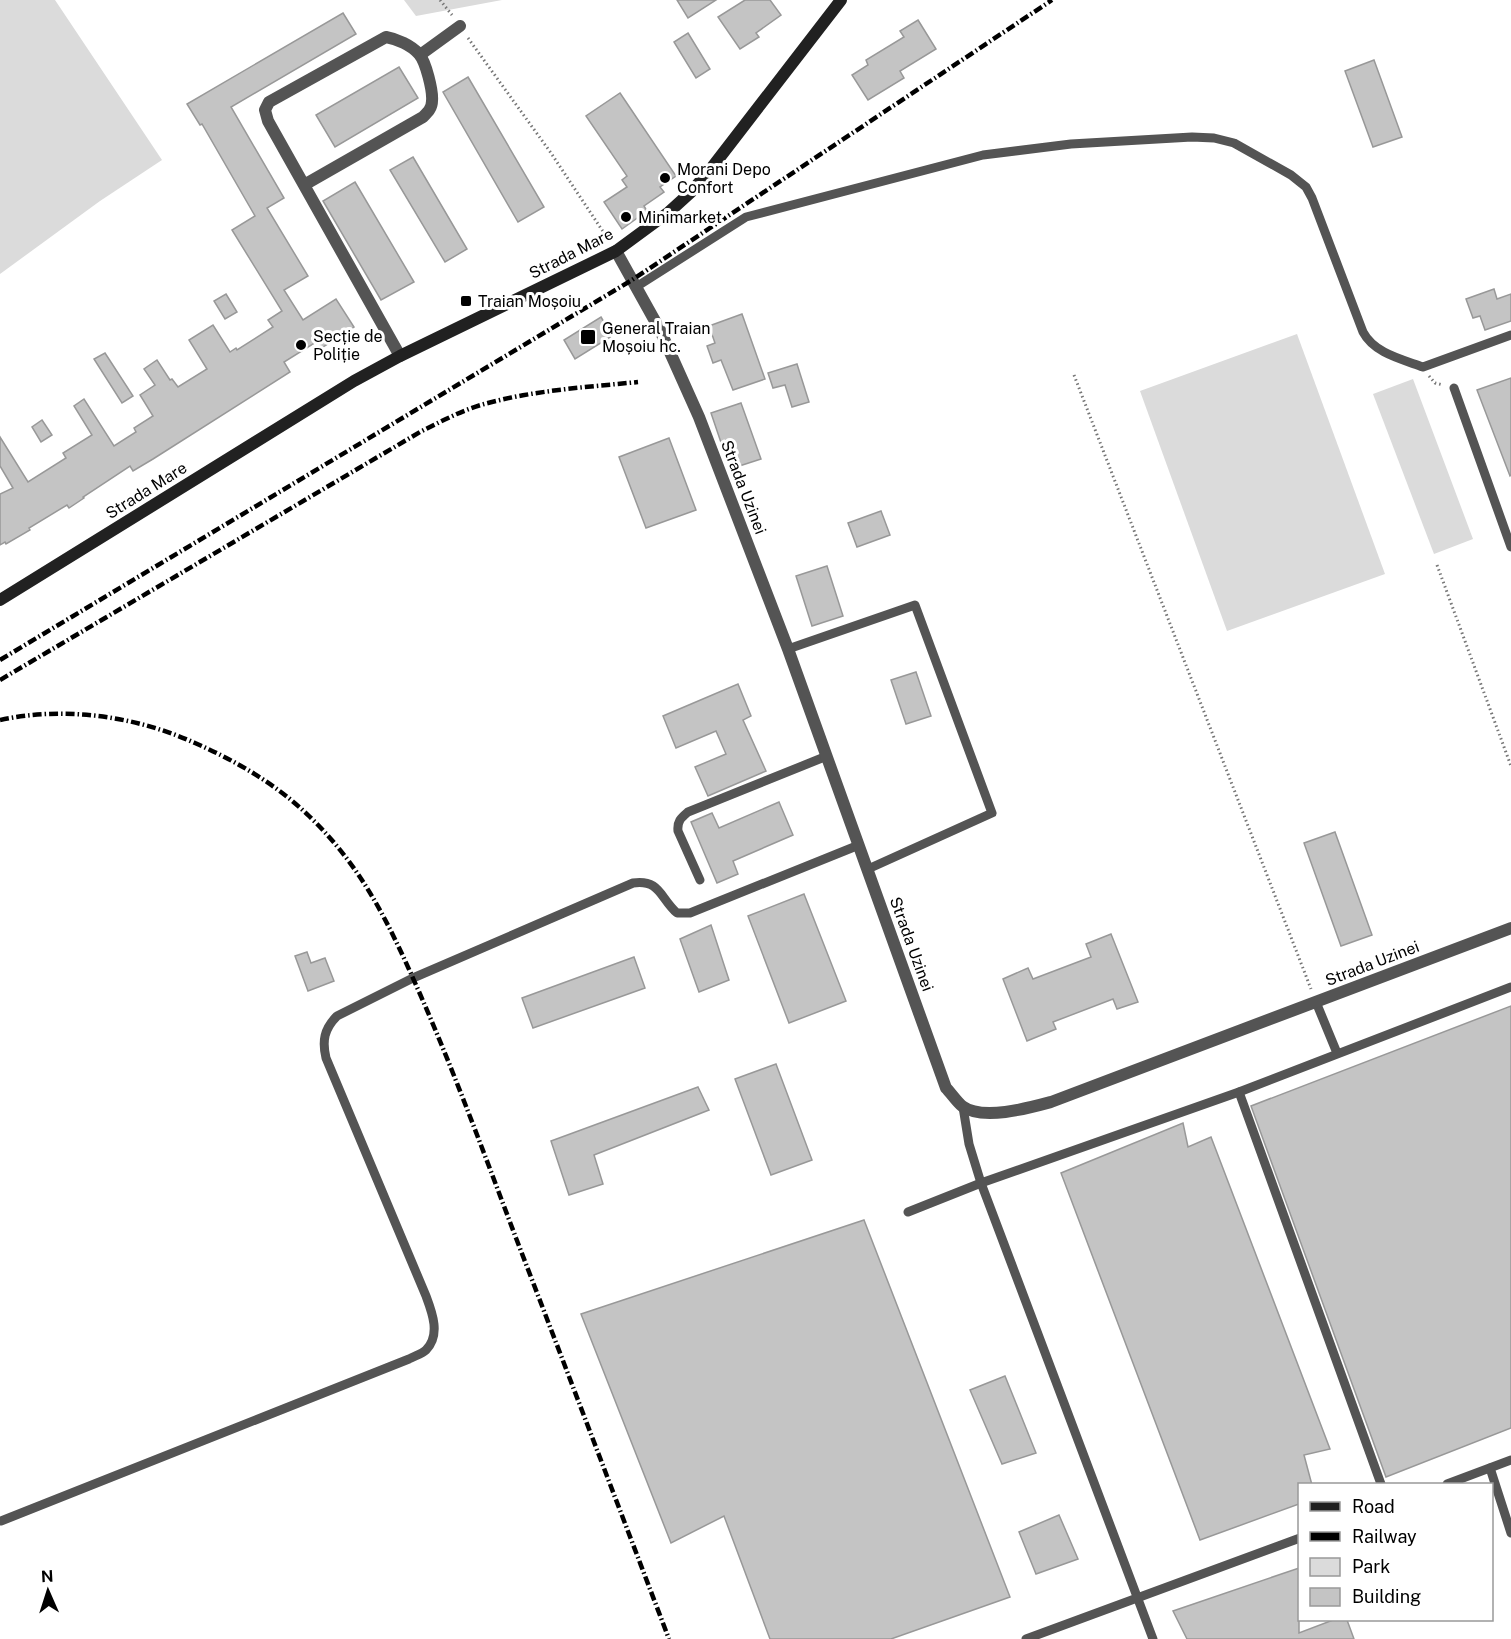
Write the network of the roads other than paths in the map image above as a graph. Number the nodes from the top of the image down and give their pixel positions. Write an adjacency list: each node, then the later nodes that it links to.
1 (841, 0): 5 (main road, Strada Mare)
2 (460, 26): 3 (street)
3 (420, 55): 4 (street); 4 (street)
4 (304, 185): 8 (street)
5 (616, 250): 6 (street, Strada Uzinei); 8 (main road, Strada Mare)
6 (636, 287): 7 (lane); 12 (street, Strada Uzinei)
7 (1511, 335)
8 (400, 356): 11 (main road, Strada Mare)
9 (1454, 388): 10 (lane)
10 (1511, 548)
11 (0, 600)
12 (788, 649): 13 (street, Strada Uzinei); 15 (lane)
13 (827, 756): 14 (street, Strada Uzinei); 16 (lane)
14 (859, 845): 15 (street, Strada Uzinei); 29 (lane)
15 (868, 869): 22 (street, Strada Uzinei)
16 (700, 880)
17 (1511, 927): 19 (street, Strada Uzinei)
18 (1511, 987): 20 (lane)
19 (1316, 1002): 20 (lane); 22 (street, Strada Uzinei)
20 (1337, 1053): 21 (lane)
21 (1239, 1092): 23 (lane); 27 (lane)
22 (963, 1107): 23 (lane)
23 (981, 1183): 24 (lane); 32 (lane)
24 (908, 1212)
25 (1511, 1460): 26 (lane)
26 (1490, 1468): 28 (lane); 30 (lane)
27 (1380, 1483)
28 (1452, 1483)
29 (1, 1521)
30 (1511, 1533)
31 (1298, 1538): 32 (lane)
32 (1137, 1597): 33 (lane); 34 (lane)
33 (1026, 1639)
34 (1153, 1639)

